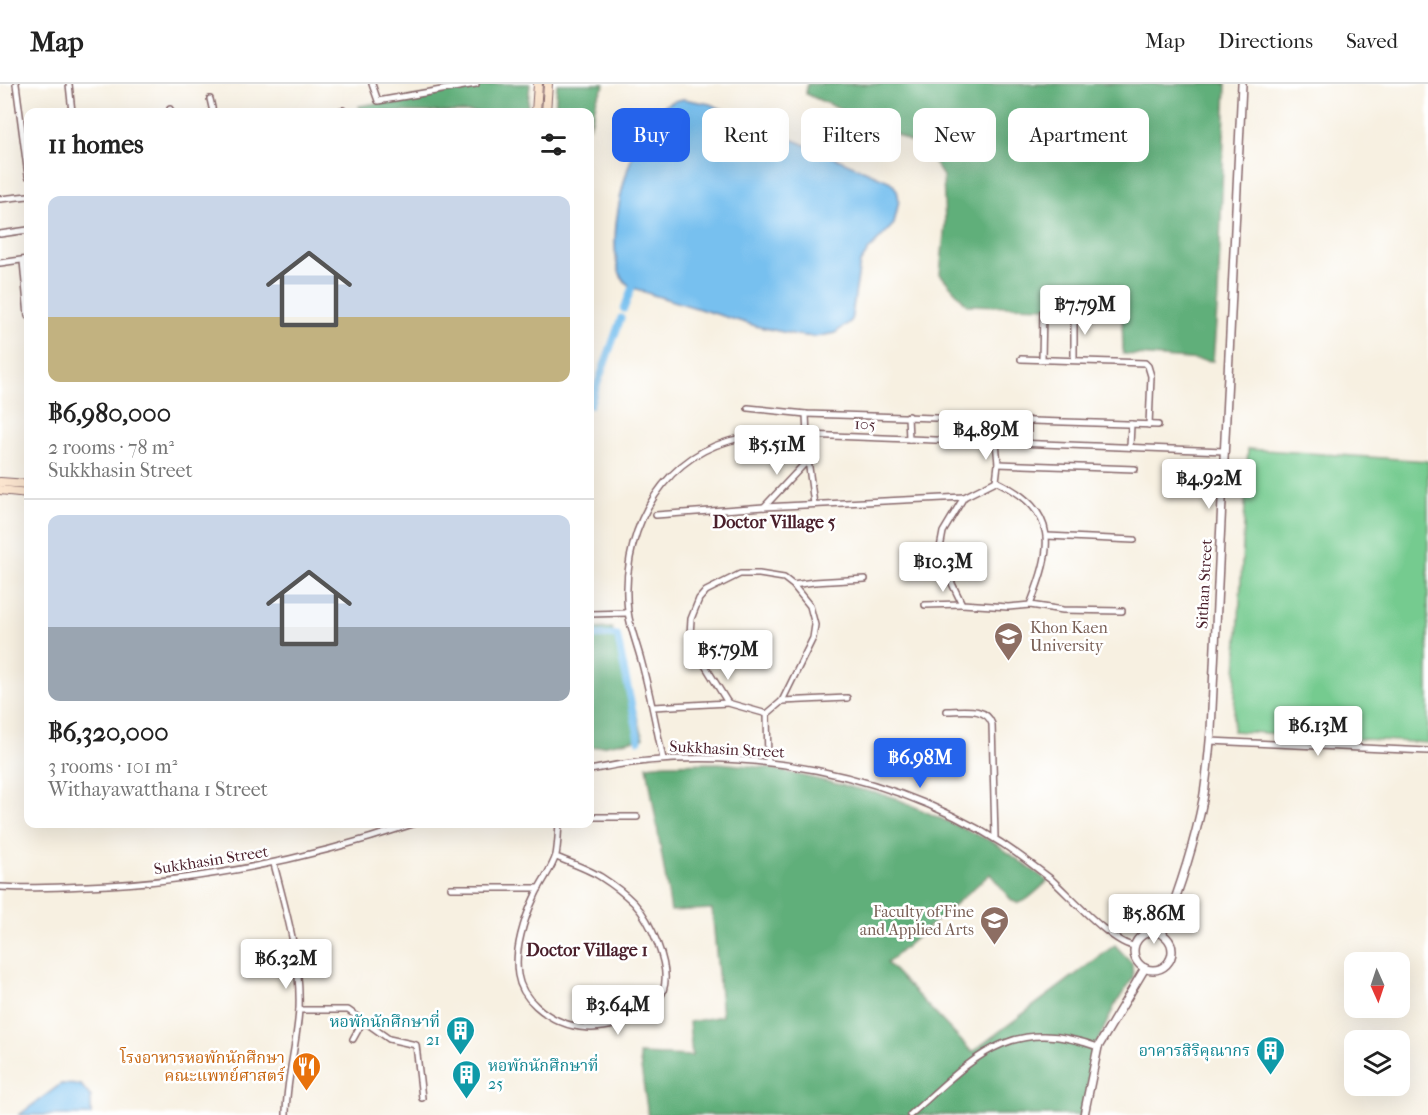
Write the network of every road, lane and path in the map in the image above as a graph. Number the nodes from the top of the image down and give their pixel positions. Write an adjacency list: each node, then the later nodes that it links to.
1 (16, 84): 15 (street)
2 (69, 84): 11 (street)
3 (372, 84): 9 (street)
4 (379, 84): 9 (street)
5 (476, 84): 9 (street)
6 (538, 84): 13 (main road)
7 (548, 84): 14 (main road)
8 (1242, 84): 39 (street, Sithan Street)
9 (376, 95)
10 (210, 99): 12 (street)
11 (72, 108)
12 (212, 108)
13 (536, 108)
14 (546, 108)
15 (24, 145)
16 (24, 197): 17 (street)
17 (0, 200)
18 (24, 231): 19 (street)
19 (0, 234)
20 (24, 260): 21 (street)
21 (0, 263)
22 (1043, 312): 25 (street)
23 (1074, 313): 26 (street)
24 (1021, 359): 25 (street)
25 (1042, 359): 26 (street)
26 (1074, 359): 32 (street)
27 (748, 408): 28 (street)
28 (806, 414): 29 (street); 34 (street)
29 (908, 416): 30 (street); 35 (street)
30 (1028, 420): 31 (street); 37 (street)
31 (1131, 424): 32 (street); 38 (street)
32 (1149, 425): 33 (street)
33 (1158, 425)
34 (806, 435): 35 (street, 105); 40 (street); 61 (street, 105)
35 (909, 439): 36 (street, 105)
36 (996, 441): 37 (street, 105); 41 (street)
37 (1028, 442): 38 (street, 105)
38 (1130, 447): 39 (street, 105)
39 (1224, 450): 68 (street, Sithan Street)
40 (808, 460): 49 (street); 50 (street)
41 (998, 464): 42 (street); 43 (street)
42 (1135, 470)
43 (996, 481): 48 (street); 52 (street)
44 (0, 482): 45 (main road)
45 (24, 484)
46 (0, 490): 47 (main road)
47 (24, 493)
48 (964, 498): 49 (street); 56 (street)
49 (814, 504): 50 (street)
50 (764, 507): 51 (street)
51 (656, 515)
52 (1047, 536): 53 (street); 58 (street)
53 (1134, 540)
54 (865, 579): 55 (street)
55 (793, 585): 63 (street); 64 (street)
56 (962, 604): 57 (street); 58 (street)
57 (925, 605)
58 (1030, 605): 59 (street)
59 (1122, 612)
60 (594, 614): 61 (street)
61 (628, 614): 65 (street, 105)
62 (847, 698): 63 (street)
63 (782, 701): 67 (street)
64 (728, 703): 65 (street); 67 (street)
65 (653, 707): 70 (street, 105)
66 (947, 711): 77 (street)
67 (767, 714): 71 (street)
68 (1210, 741): 69 (street); 83 (street, Sithan Street)
69 (1428, 751)
70 (663, 759): 71 (street, Sukkhasin Street); 72 (street, Sukkhasin Street)
71 (768, 761): 77 (street, Sukkhasin Street)
72 (594, 769)
73 (594, 817): 74 (street)
74 (637, 817)
75 (400, 828): 79 (street, Sukkhasin Street)
76 (560, 828): 78 (street)
77 (995, 837): 84 (street, Sukkhasin Street)
78 (556, 857): 82 (street); 82 (street)
79 (274, 864): 80 (street, Sukkhasin Street); 86 (street)
80 (0, 888)
81 (451, 888): 82 (street)
82 (539, 888)
83 (1161, 934): 84 (street); 85 (street)
84 (1135, 946): 85 (street)
85 (1145, 968): 89 (street)
86 (299, 1010): 87 (street); 91 (street)
87 (363, 1021): 88 (street); 90 (street)
88 (353, 1039)
89 (1098, 1047): 92 (street); 93 (street)
90 (422, 1098)
91 (285, 1115)
92 (910, 1115)
93 (1084, 1115)

